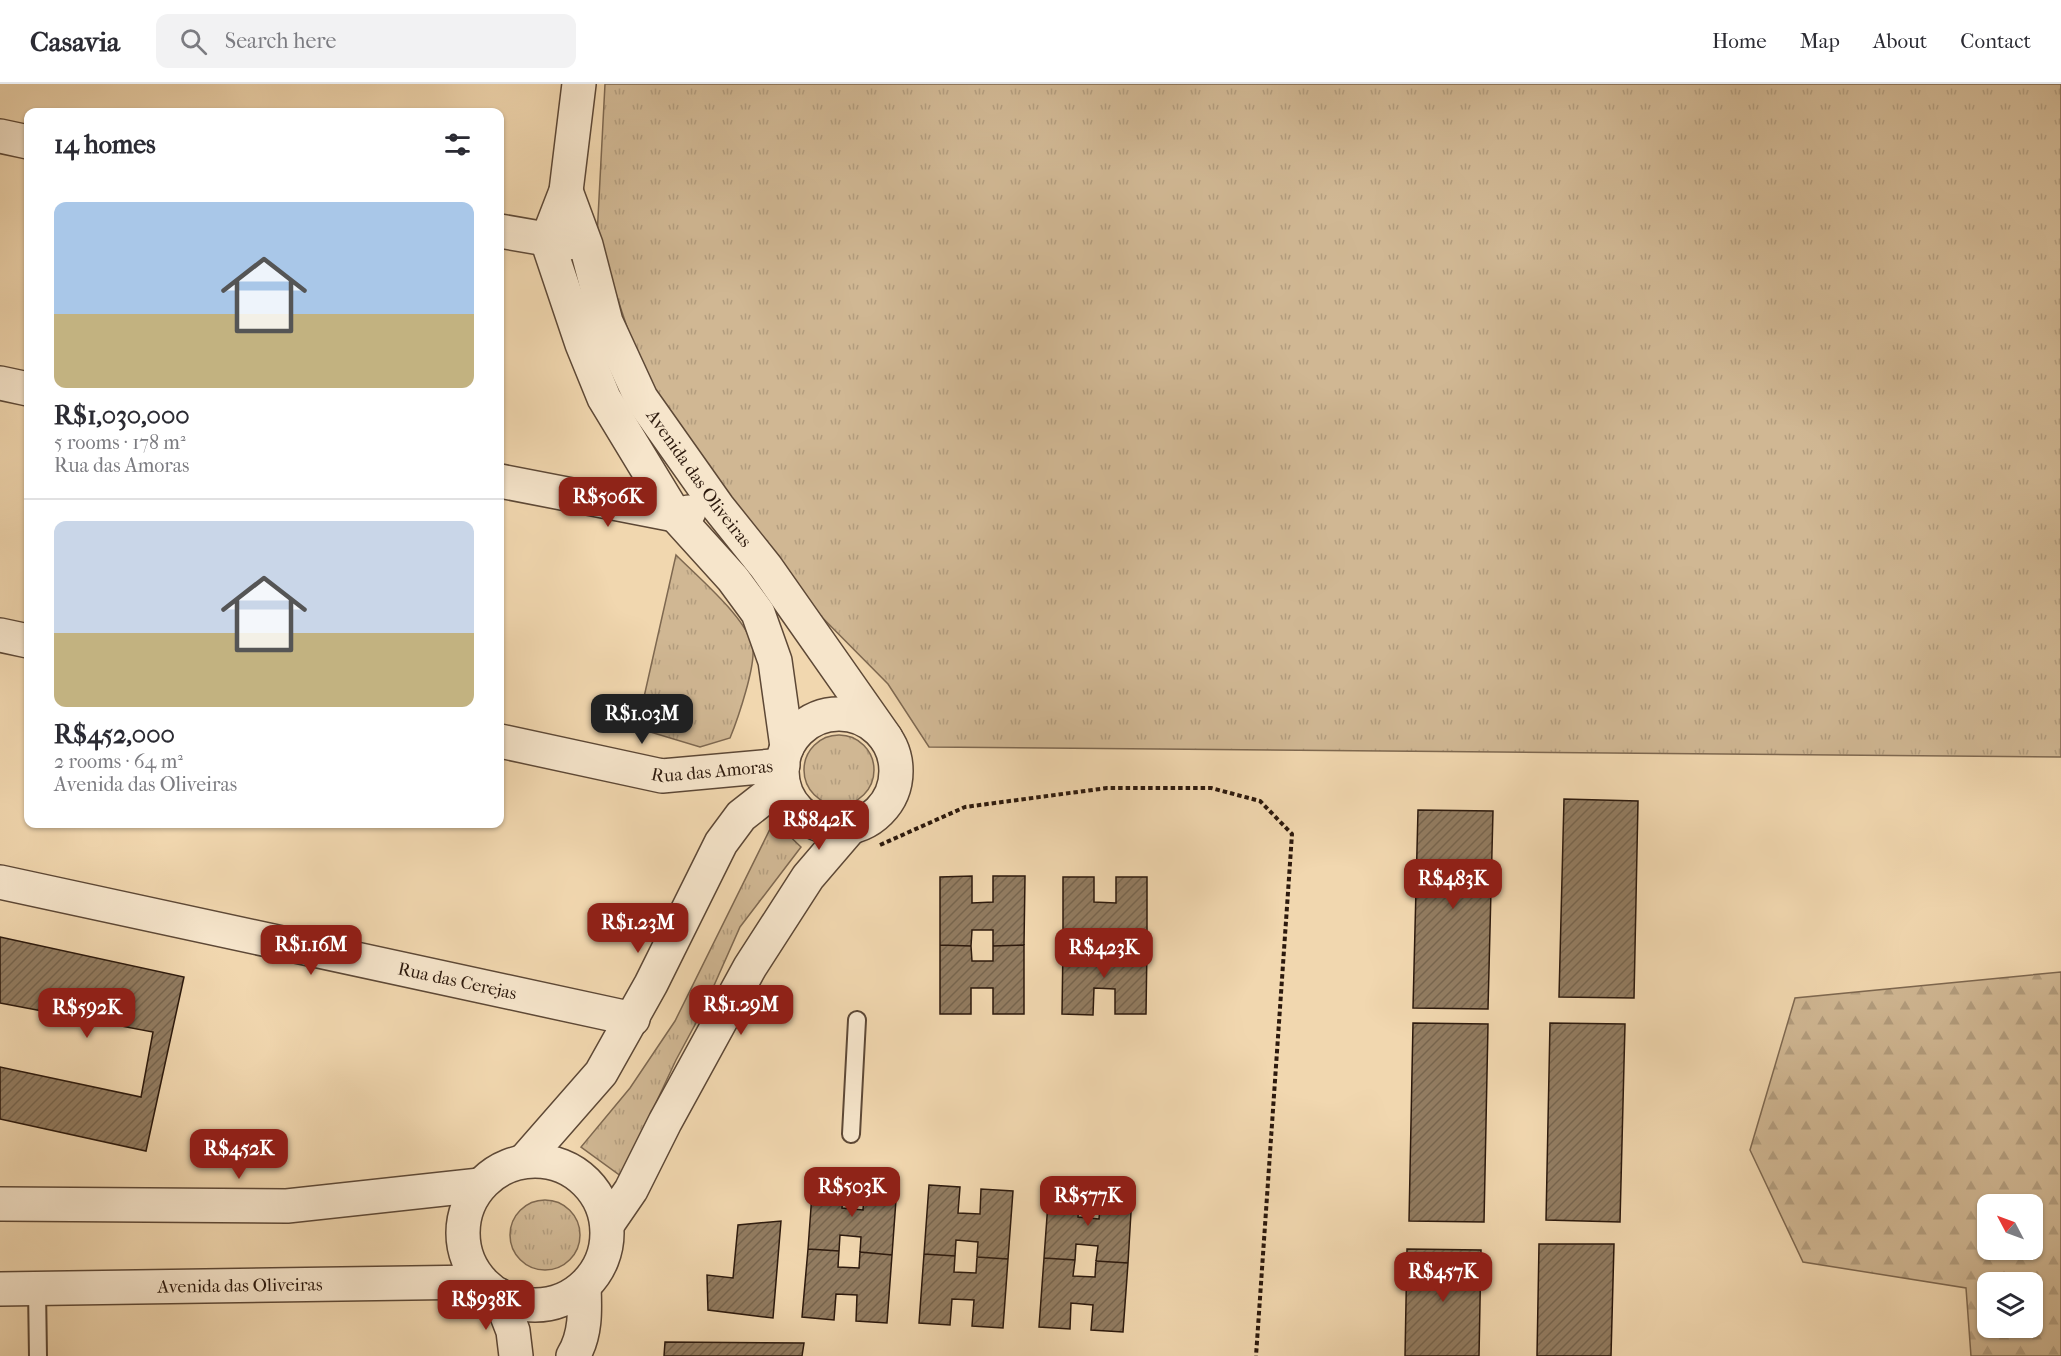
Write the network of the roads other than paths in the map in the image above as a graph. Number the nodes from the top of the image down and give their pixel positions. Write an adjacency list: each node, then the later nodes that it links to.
1 (579, 84): 4 (street, Avenida das Oliveiras)
2 (0, 136): 3 (street)
3 (24, 141)
4 (566, 191): 6 (street, Avenida das Oliveiras); 7 (street, Avenida das Oliveiras)
5 (504, 232): 6 (street)
6 (546, 240): 7 (street); 12 (street, Avenida das Oliveiras)
7 (586, 245): 11 (street, Avenida das Oliveiras)
8 (0, 383): 9 (street)
9 (24, 388)
10 (504, 481): 12 (street)
11 (718, 507): 12 (street); 15 (street, Avenida das Oliveiras)
12 (675, 515): 17 (street, Avenida das Oliveiras)
13 (0, 635): 14 (street)
14 (24, 640)
15 (886, 738): 17 (street, Avenida das Oliveiras); 18 (street, Avenida das Oliveiras)
16 (504, 742): 17 (street, Rua das Amoras)
17 (784, 765): 18 (street, Avenida das Oliveiras); 20 (street, Avenida das Oliveiras)
18 (861, 838): 26 (street, Avenida das Oliveiras)
19 (0, 882): 20 (street, Rua das Cerejas)
20 (633, 1019): 23 (street, Avenida das Oliveiras)
21 (857, 1020): 22 (lane)
22 (850, 1134)
23 (524, 1161): 24 (street, Avenida das Oliveiras); 26 (street, Avenida das Oliveiras)
24 (480, 1185): 25 (street, Avenida das Oliveiras); 30 (street, Avenida das Oliveiras)
25 (0, 1204)
26 (607, 1225): 27 (street, Avenida das Oliveiras)
27 (584, 1287): 30 (street, Avenida das Oliveiras); 33 (street)
28 (0, 1289): 29 (street, Avenida das Oliveiras)
29 (37, 1289): 30 (street, Avenida das Oliveiras); 31 (lane)
30 (490, 1289): 32 (street, Avenida das Oliveiras)
31 (38, 1356)
32 (516, 1356)
33 (573, 1356)

